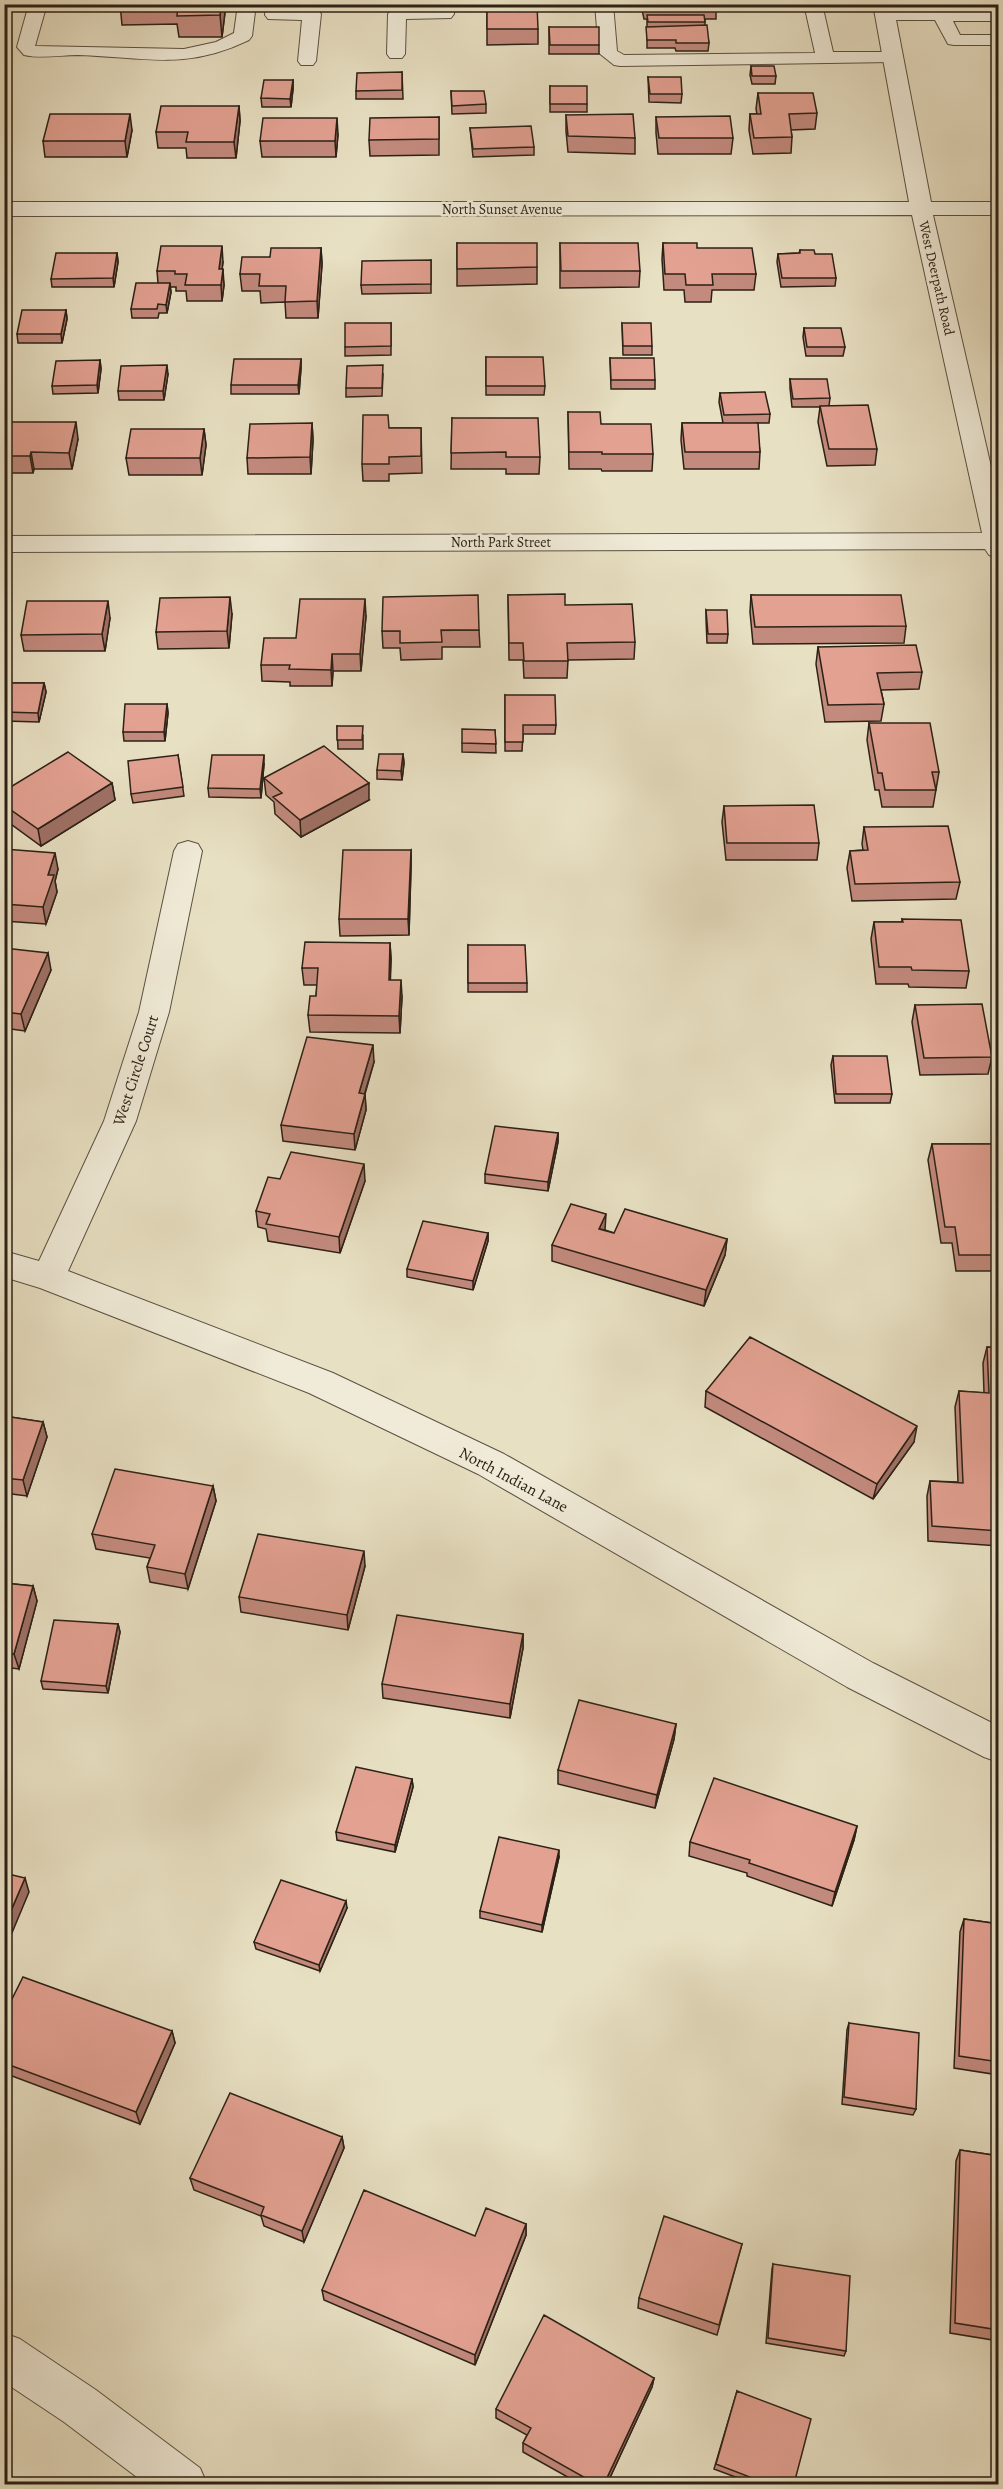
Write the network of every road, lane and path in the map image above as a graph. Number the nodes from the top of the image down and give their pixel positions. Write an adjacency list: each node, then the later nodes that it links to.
1 (38, 4): 2 (lane)
2 (247, 4)
3 (275, 4): 14 (lane)
4 (445, 4): 11 (lane)
5 (604, 4): 13 (lane)
6 (813, 4): 13 (lane)
7 (884, 10): 8 (lane); 12 (street, West Deerpath Road)
8 (940, 10): 9 (lane); 10 (lane)
9 (999, 16)
10 (999, 40)
11 (396, 54)
12 (893, 57): 13 (lane); 15 (street, West Deerpath Road)
13 (825, 58)
14 (307, 61)
15 (921, 208): 16 (street, North Sunset Avenue); 17 (street, North Sunset Avenue); 19 (street, West Deerpath Road)
16 (999, 208)
17 (4, 209)
18 (4, 544): 19 (street, North Park Street)
19 (998, 544)
20 (188, 851): 22 (street, West Circle Court)
21 (4, 1264): 22 (street, North Indian Lane)
22 (48, 1277): 23 (street, North Indian Lane)
23 (999, 1745)
24 (4, 2355): 25 (street)
25 (184, 2484)

